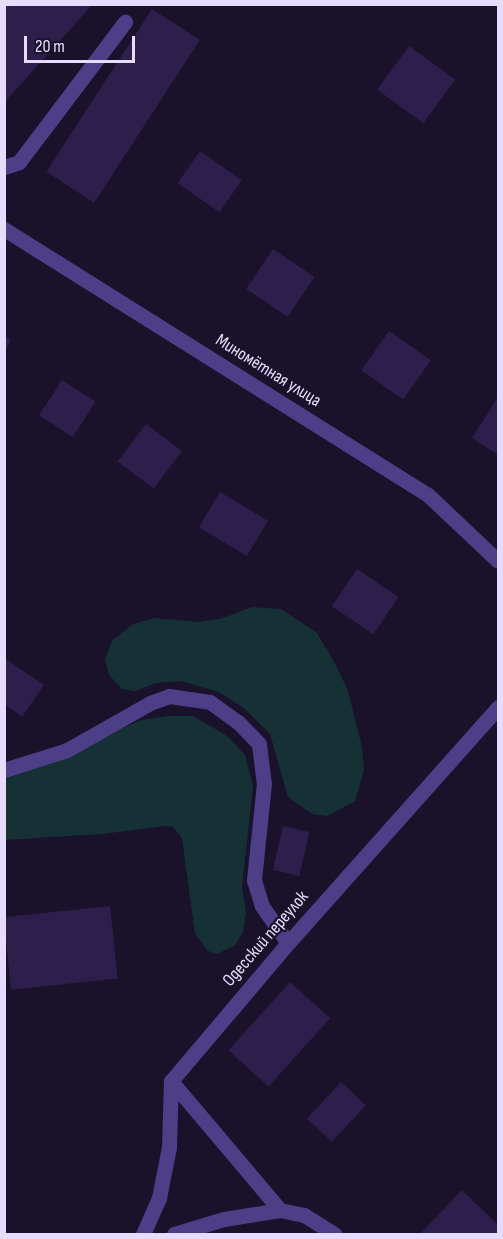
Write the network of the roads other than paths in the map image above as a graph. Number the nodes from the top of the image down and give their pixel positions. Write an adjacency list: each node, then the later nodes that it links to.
1 (125, 22): 2 (street)
2 (4, 167)
3 (4, 229): 4 (street, Миномётная улица)
4 (498, 561)
5 (498, 706): 7 (street, Одесский переулок)
6 (4, 770): 7 (street)
7 (288, 943): 8 (street, Одесский переулок)
8 (171, 1081): 9 (street); 10 (street)
9 (280, 1210): 11 (street); 12 (street)
10 (143, 1234)
11 (174, 1234)
12 (334, 1234)

